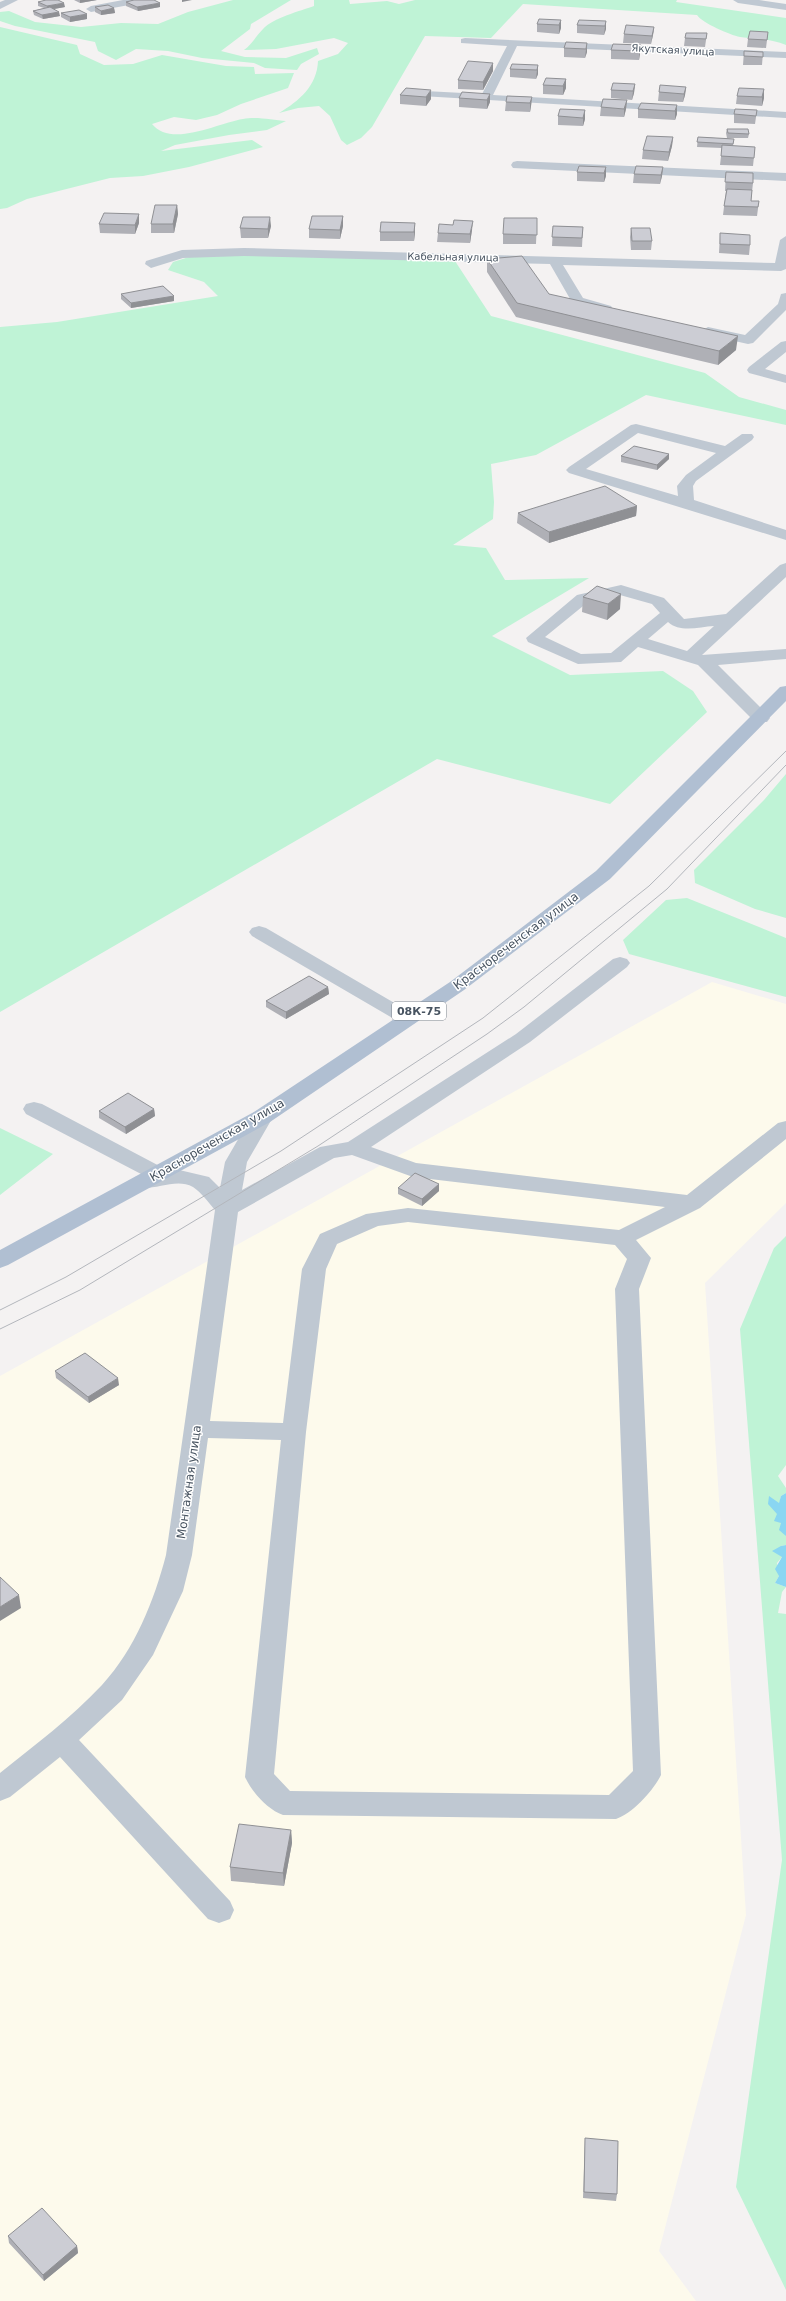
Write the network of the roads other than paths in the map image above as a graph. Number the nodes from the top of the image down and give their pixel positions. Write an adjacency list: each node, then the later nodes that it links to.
1 (13, 0): 4 (street)
2 (140, 0): 6 (street)
3 (738, 0): 5 (street)
4 (0, 6)
5 (786, 7)
6 (91, 8)
7 (465, 41): 8 (street, Якутская улица)
8 (514, 42): 9 (street, Якутская улица); 11 (street)
9 (786, 55)
10 (425, 94): 11 (street)
11 (486, 98): 12 (street)
12 (786, 115)
13 (517, 165): 14 (street)
14 (786, 177)
15 (786, 240): 18 (street)
16 (554, 260): 17 (street, Кабельная улица); 18 (street, Кабельная улица); 20 (street)
17 (151, 264)
18 (784, 272)
19 (786, 297): 22 (street)
20 (616, 311)
21 (694, 328): 22 (street)
22 (748, 340): 23 (street)
23 (785, 347): 24 (street)
24 (786, 379)
25 (747, 437): 26 (street)
26 (728, 451): 27 (street); 27 (street)
27 (687, 503): 28 (street)
28 (786, 535)
29 (786, 568): 31 (street)
30 (669, 613): 31 (street); 32 (street); 32 (street)
31 (730, 620): 34 (street)
32 (636, 641): 34 (street)
33 (786, 654): 34 (street)
34 (697, 659): 36 (street)
35 (786, 692): 36 (main road, Краснореченская улица / 08К-75)
36 (761, 718): 39 (main road, Краснореченская улица / 08К-75)
37 (259, 932): 39 (street)
38 (620, 963): 43 (street)
39 (408, 1019): 41 (main road, Краснореченская улица / 08К-75)
40 (34, 1109): 44 (street)
41 (262, 1117): 44 (main road, Краснореченская улица / 08К-75); 46 (street, Монтажная улица)
42 (786, 1128): 45 (street)
43 (354, 1148): 45 (street); 46 (street)
44 (150, 1178): 46 (street); 48 (main road, Краснореченская улица / 08К-75)
45 (692, 1203): 47 (street)
46 (227, 1208): 49 (street, Монтажная улица)
47 (622, 1238): 50 (street); 50 (street)
48 (0, 1260)
49 (197, 1429): 50 (street); 51 (street, Монтажная улица)
50 (294, 1432)
51 (61, 1740): 52 (street, Монтажная улица); 53 (street)
52 (0, 1788)
53 (219, 1910)

